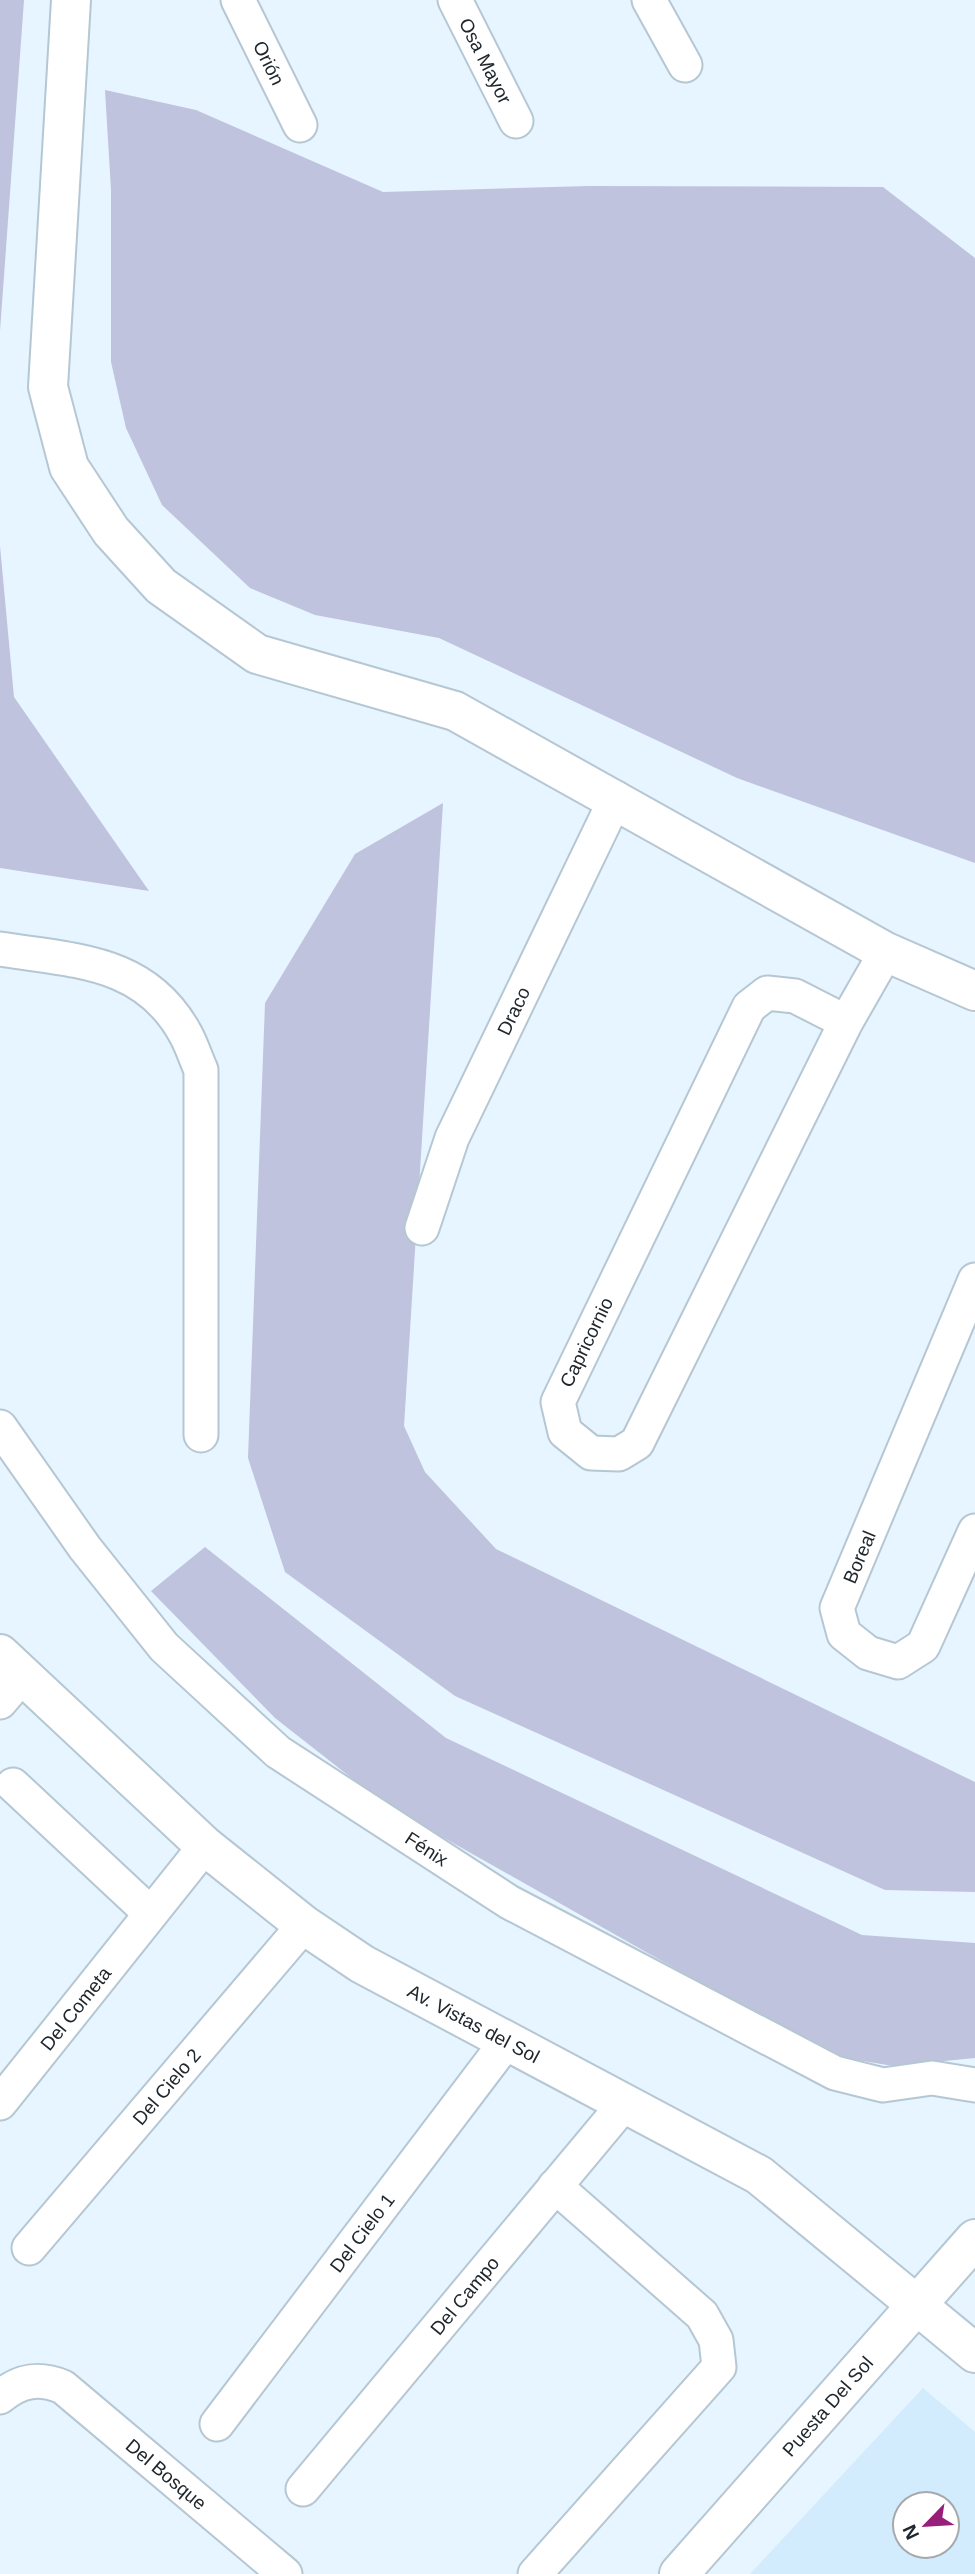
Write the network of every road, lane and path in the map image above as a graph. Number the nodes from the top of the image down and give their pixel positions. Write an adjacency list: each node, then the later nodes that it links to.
1 (71, 0): 8 (street)
2 (237, 0): 7 (street, Orión)
3 (455, 0): 6 (street, Osa Mayor)
4 (649, 0): 5 (street)
5 (685, 65)
6 (516, 121)
7 (300, 125)
8 (616, 798): 10 (street); 13 (street, Draco)
9 (0, 949): 16 (street)
10 (886, 952): 11 (street); 12 (street, Capricornio)
11 (975, 991)
12 (846, 1022): 12 (street, Capricornio)
13 (422, 1228)
14 (975, 1280): 17 (street, Boreal)
15 (0, 1427): 24 (street, Fénix)
16 (201, 1435)
17 (975, 1531)
18 (8, 1677): 20 (street, Av. Vistas del Sol)
19 (13, 1785): 21 (street)
20 (205, 1846): 21 (street, Del Cometa); 22 (street, Av. Vistas del Sol)
21 (150, 1913): 25 (street, Del Cometa)
22 (304, 1926): 23 (street, Av. Vistas del Sol); 29 (street, Del Cielo 2)
23 (507, 2041): 26 (street, Av. Vistas del Sol); 33 (street, Del Cielo 1)
24 (975, 2085)
25 (0, 2103)
26 (625, 2103): 27 (street, Del Campo); 30 (street, Av. Vistas del Sol)
27 (555, 2186): 34 (street, Del Campo); 36 (street)
28 (975, 2239): 30 (street, Puesta Del Sol)
29 (29, 2248)
30 (918, 2305): 31 (street, Av. Vistas del Sol); 37 (street, Puesta Del Sol)
31 (975, 2353)
32 (0, 2398): 35 (street, Del Bosque)
33 (217, 2424)
34 (303, 2489)
35 (285, 2574)
36 (535, 2574)
37 (679, 2574)

